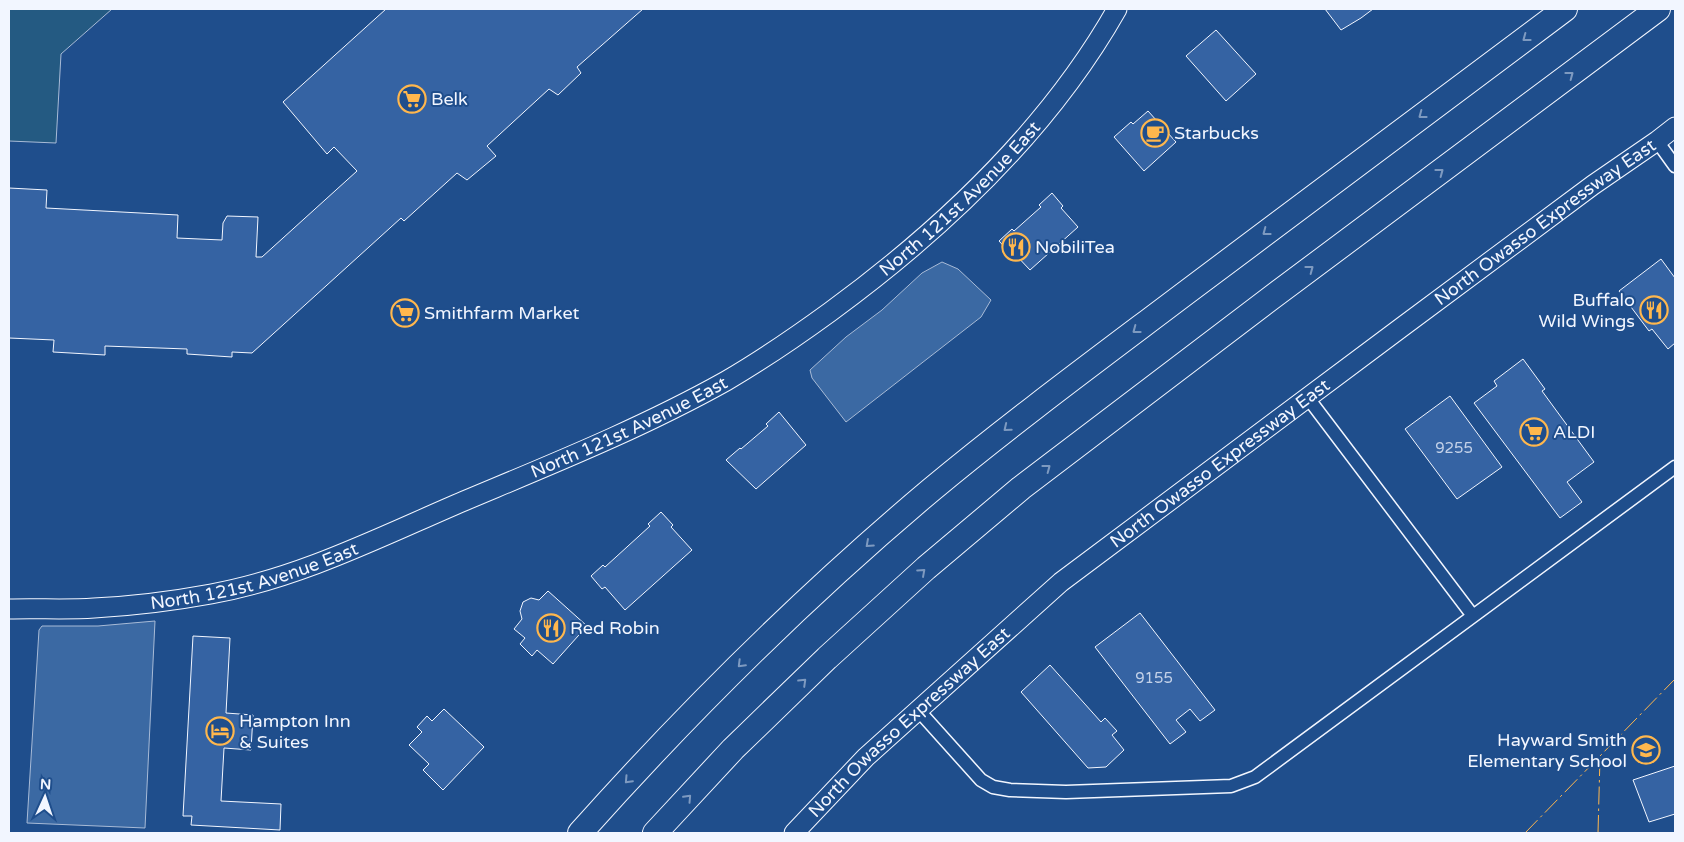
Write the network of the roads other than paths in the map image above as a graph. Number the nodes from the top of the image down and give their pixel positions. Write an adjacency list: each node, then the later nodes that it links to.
1 (1117, 9): 9 (street, North 121st Avenue East)
2 (1565, 9): 12 (highway, one-way to 12)
3 (1658, 9): 13 (highway, one-way to 3)
4 (1675, 127): 5 (street, North Owasso Expressway East)
5 (1657, 141): 6 (street); 7 (street, North Owasso Expressway East)
6 (1675, 166)
7 (1308, 398): 10 (street); 11 (street, North Owasso Expressway East)
8 (1675, 467): 10 (street)
9 (9, 609)
10 (1473, 616): 11 (street)
11 (919, 711): 14 (street, North Owasso Expressway East)
12 (580, 833)
13 (655, 833)
14 (794, 833)

